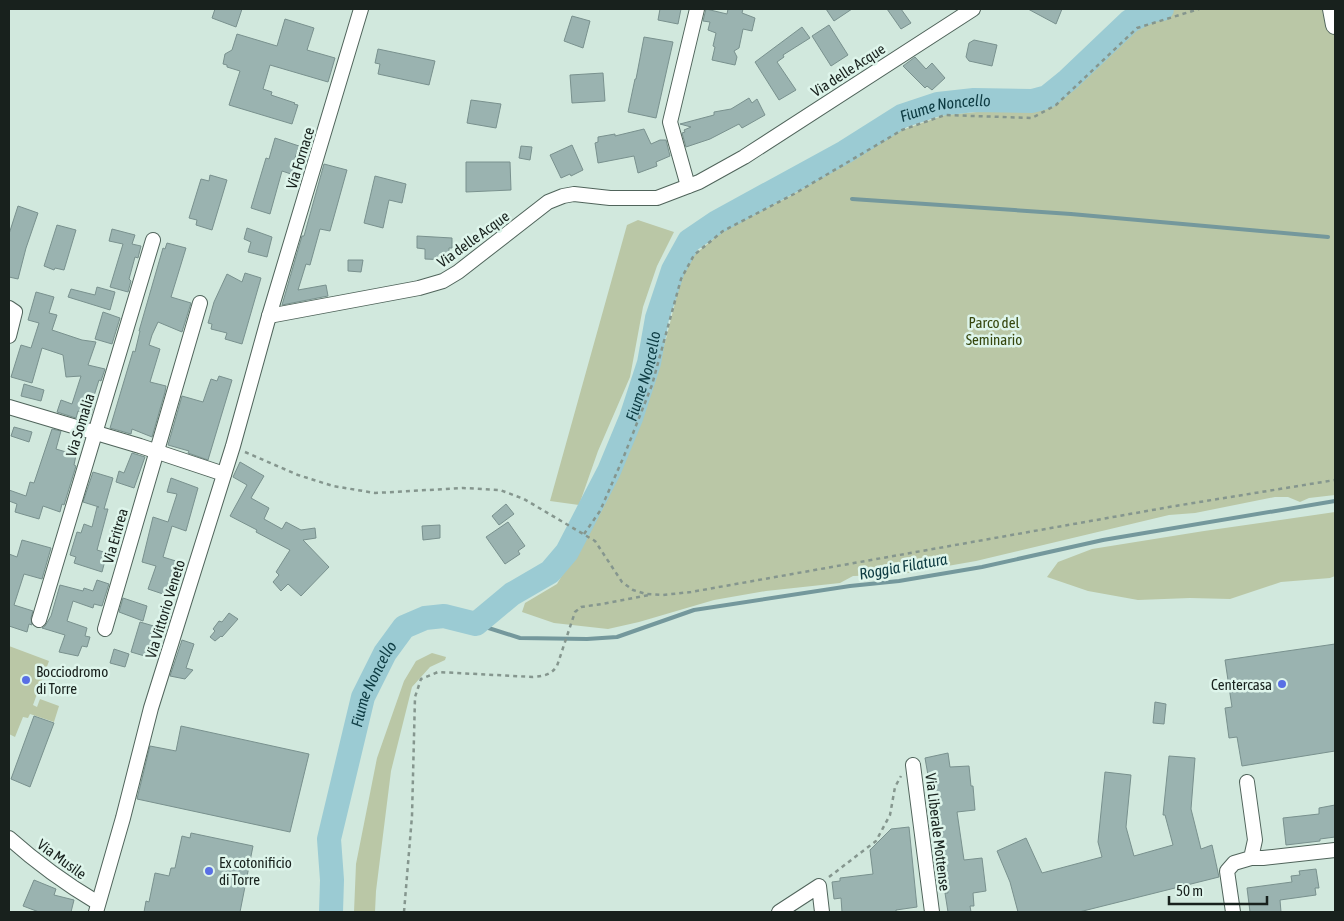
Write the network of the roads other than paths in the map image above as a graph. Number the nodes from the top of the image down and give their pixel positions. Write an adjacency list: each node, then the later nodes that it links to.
1 (361, 9): 10 (street, Via Fornace)
2 (697, 9): 6 (street)
3 (973, 9): 6 (street, Via delle Acque)
4 (1332, 9): 5 (main road)
5 (1335, 25)
6 (688, 186): 10 (street, Via delle Acque)
7 (152, 240): 13 (street, Via Somalia)
8 (200, 303): 14 (street, Via Eritrea)
9 (9, 308): 11 (street)
10 (269, 316): 15 (street, Via Vittorio Veneto)
11 (9, 336)
12 (9, 407): 13 (street)
13 (95, 432): 14 (street); 16 (street, Via Somalia)
14 (157, 451): 15 (street); 17 (street, Via Eritrea)
15 (224, 474): 23 (street, Via Vittorio Veneto)
16 (39, 620)
17 (104, 629)
18 (913, 765): 26 (street, Via Liberale Mottense)
19 (1247, 782): 22 (street)
20 (9, 838): 23 (street, Via Musile)
21 (1335, 850): 22 (street)
22 (1251, 858): 27 (street)
23 (97, 908)
24 (778, 912): 25 (street)
25 (822, 912)
26 (932, 912)
27 (1233, 912)

